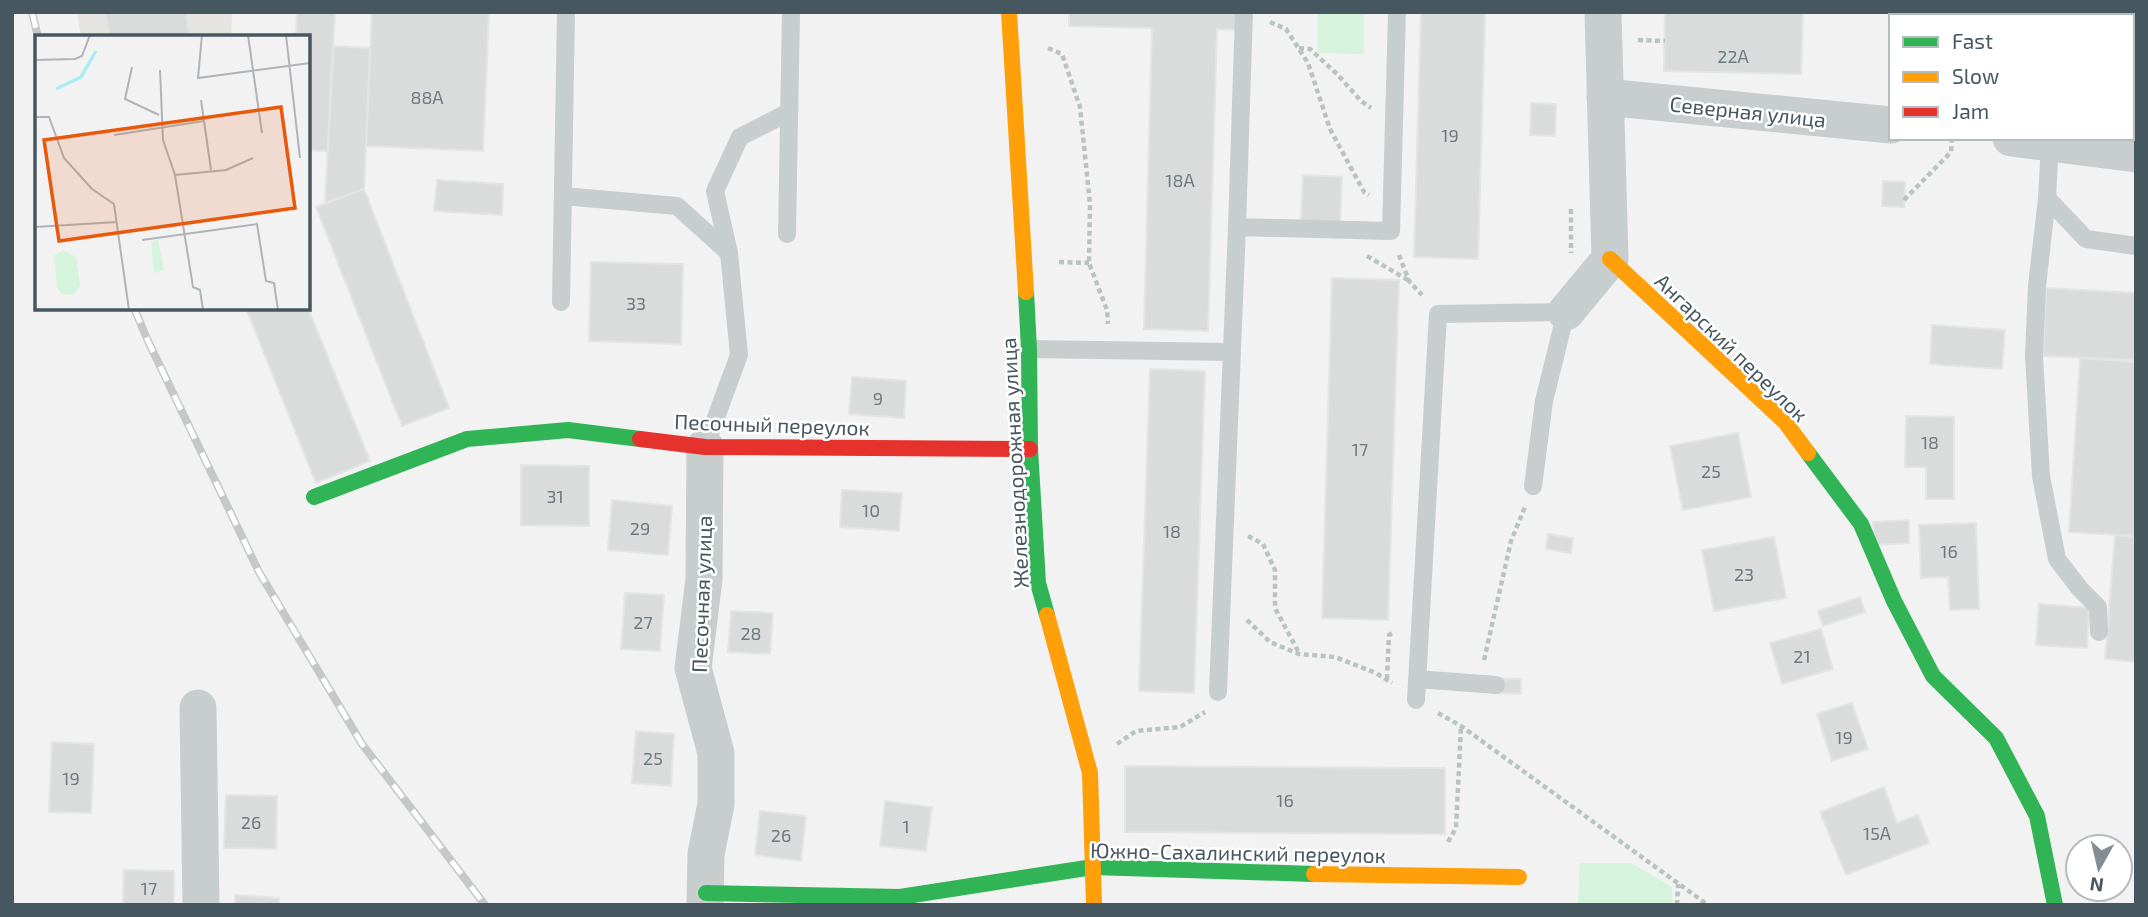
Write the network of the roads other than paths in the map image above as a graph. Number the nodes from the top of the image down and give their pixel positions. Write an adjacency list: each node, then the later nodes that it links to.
1 (566, 12): 13 (lane)
2 (791, 12): 8 (lane)
3 (1009, 12): 22 (street, Железнодорожная улица)
4 (1397, 12): 15 (lane)
5 (1603, 12): 7 (street)
6 (1252, 15): 15 (lane)
7 (1605, 97): 9 (street, Северная улица); 19 (street)
8 (789, 112): 16 (lane); 18 (lane)
9 (1889, 125)
10 (2027, 140): 11 (street)
11 (2050, 143): 12 (street); 14 (lane)
12 (2136, 154)
13 (563, 196): 18 (lane); 20 (lane)
14 (2046, 198): 17 (lane); 28 (lane)
15 (1237, 227): 23 (lane)
16 (787, 234)
17 (2136, 246)
18 (729, 253): 24 (lane)
19 (1610, 260): 21 (street); 39 (street, Ангарский переулок)
20 (561, 302)
21 (1566, 312): 26 (lane); 29 (lane)
22 (1029, 349): 23 (lane); 25 (street, Железнодорожная улица)
23 (1232, 352): 31 (lane)
24 (705, 447): 25 (street, Песочный переулок); 27 (street, Песочный переулок); 36 (street, Песочная улица)
25 (1030, 449): 34 (street, Железнодорожная улица)
26 (1533, 486)
27 (314, 497)
28 (2099, 632)
29 (1417, 678): 30 (lane); 32 (lane)
30 (1487, 685)
31 (1218, 692)
32 (1416, 700)
33 (198, 708): 37 (street)
34 (1093, 867): 35 (street, Южно-Сахалинский переулок); 36 (street, Южно-Сахалинский переулок); 38 (street, Железнодорожная улица)
35 (1519, 877)
36 (706, 899)
37 (201, 905)
38 (1094, 905)
39 (2055, 905)

